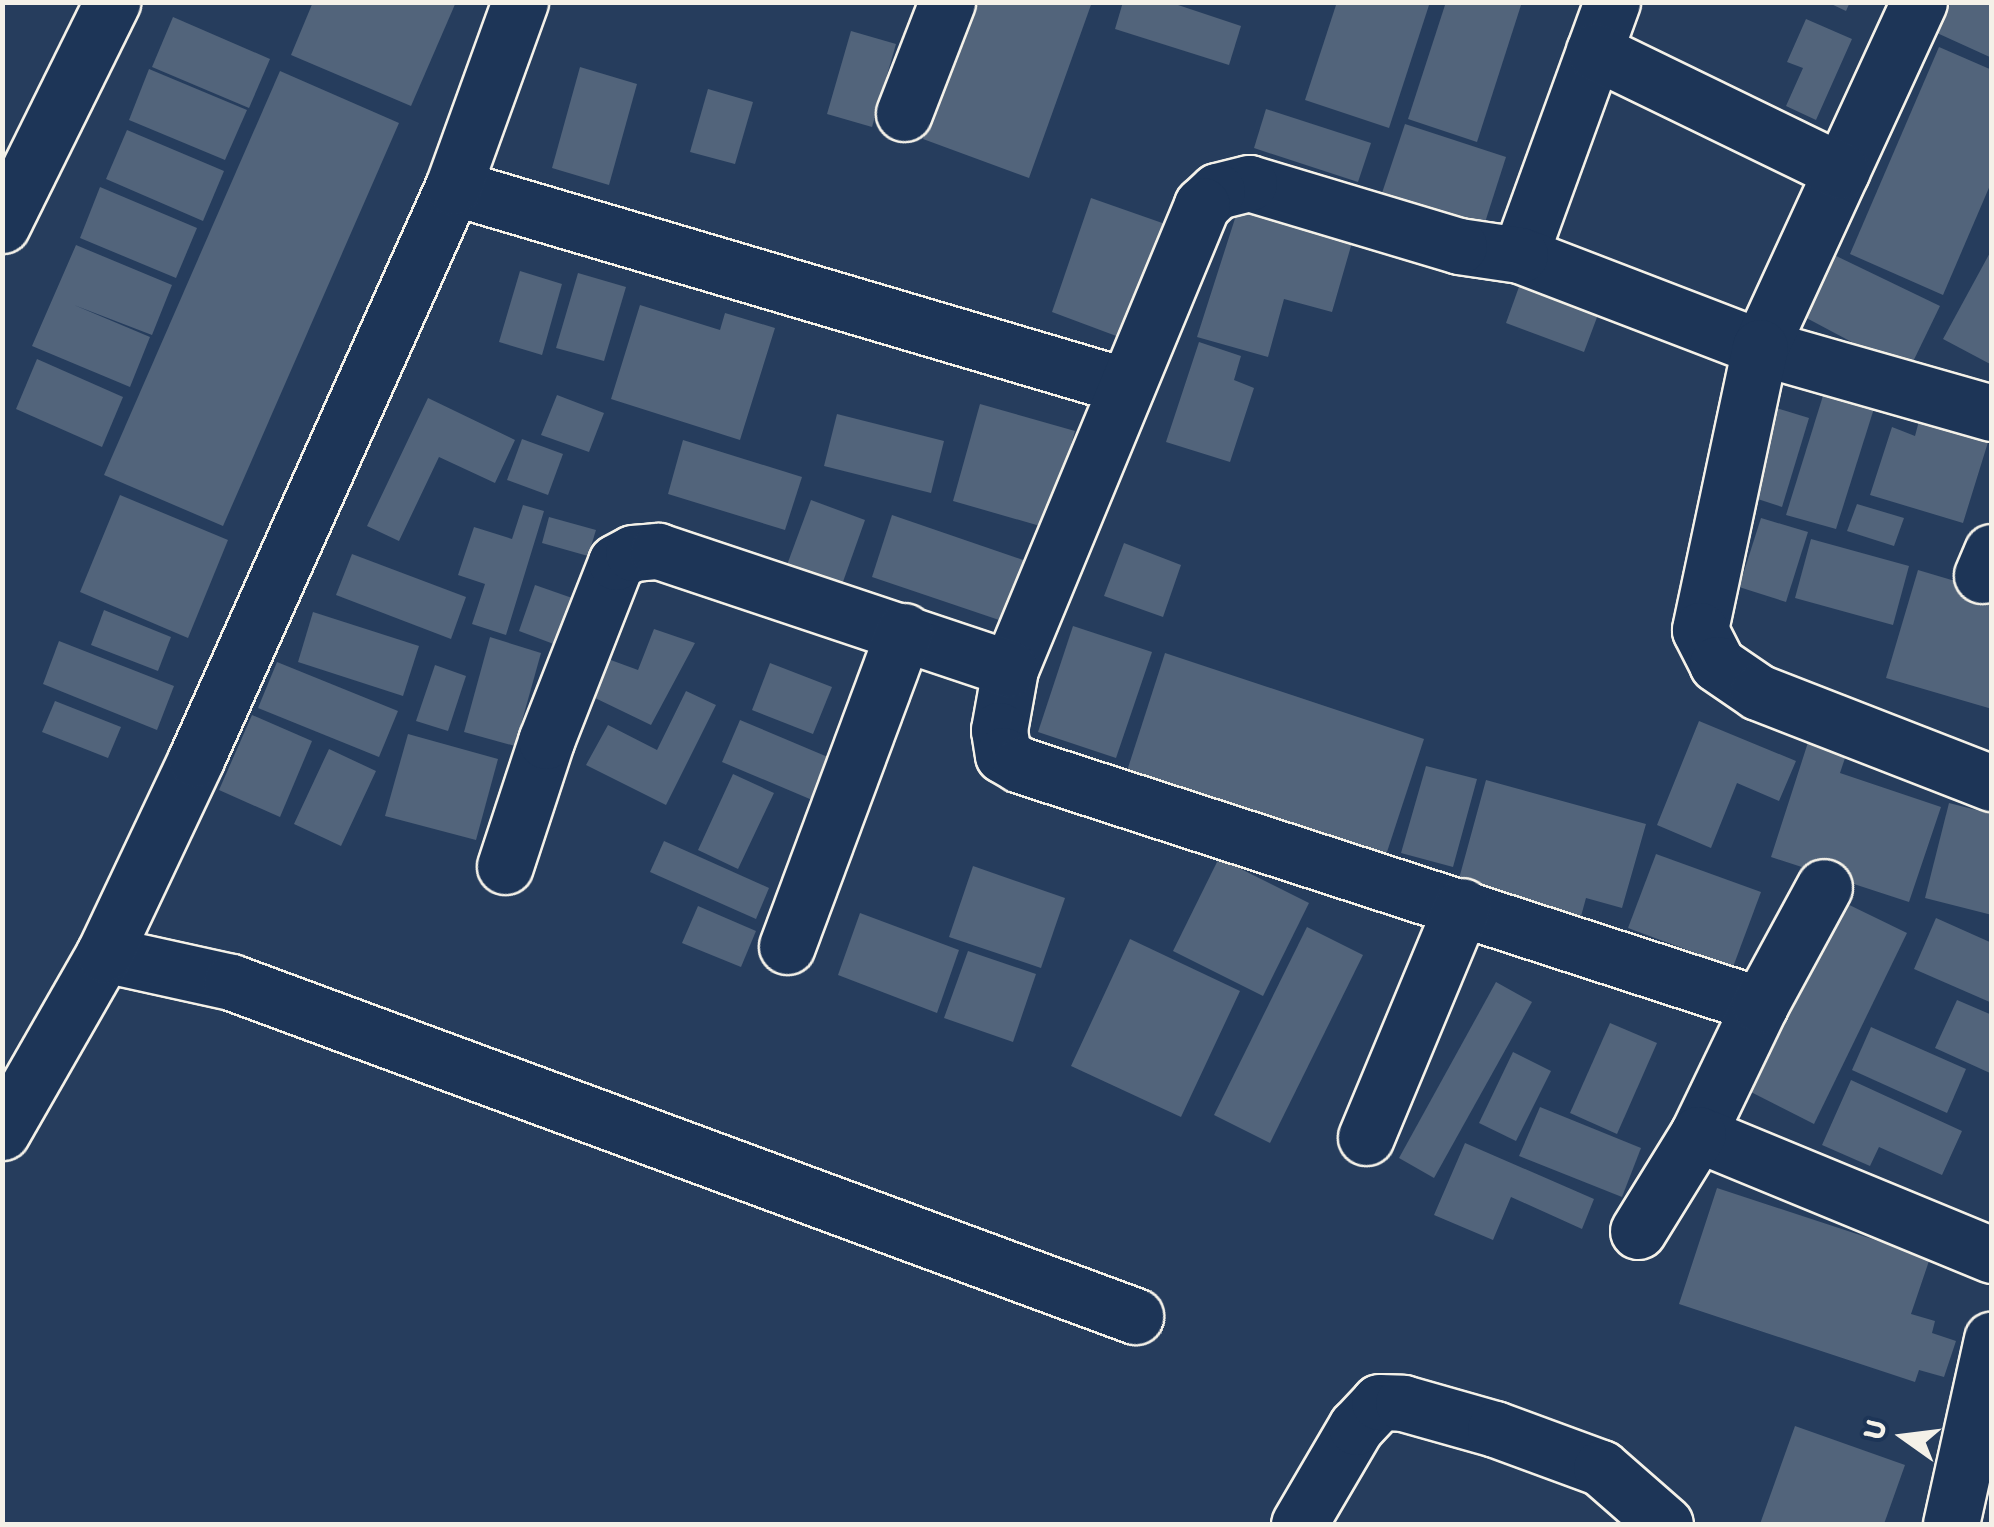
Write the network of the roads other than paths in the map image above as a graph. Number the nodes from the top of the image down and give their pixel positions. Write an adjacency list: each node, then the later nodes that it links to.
1 (112, 2): 9 (street)
2 (520, 2): 8 (street)
3 (947, 2): 6 (street)
4 (1918, 2): 7 (street)
5 (1603, 26): 7 (street); 10 (street)
6 (904, 114)
7 (1841, 170): 11 (street)
8 (453, 187): 12 (street); 21 (street)
9 (2, 225)
10 (1520, 254): 11 (street); 12 (street)
11 (1760, 346): 13 (street); 16 (street)
12 (1126, 386): 15 (street)
13 (1992, 413)
14 (904, 631): 15 (street); 17 (street); 20 (street)
15 (1010, 668): 19 (street)
16 (1992, 784)
17 (505, 866)
18 (1824, 886): 22 (street)
19 (1462, 906): 22 (street); 25 (street)
20 (787, 946)
21 (104, 954): 23 (street); 28 (street)
22 (1760, 1005): 24 (street)
23 (2, 1132)
24 (1698, 1134): 26 (street); 27 (street)
25 (1366, 1137)
26 (1638, 1231)
27 (1992, 1255)
28 (1135, 1316)
29 (1992, 1338): 32 (street)
30 (1299, 1524): 31 (street)
31 (1665, 1524)
32 (1951, 1524)

